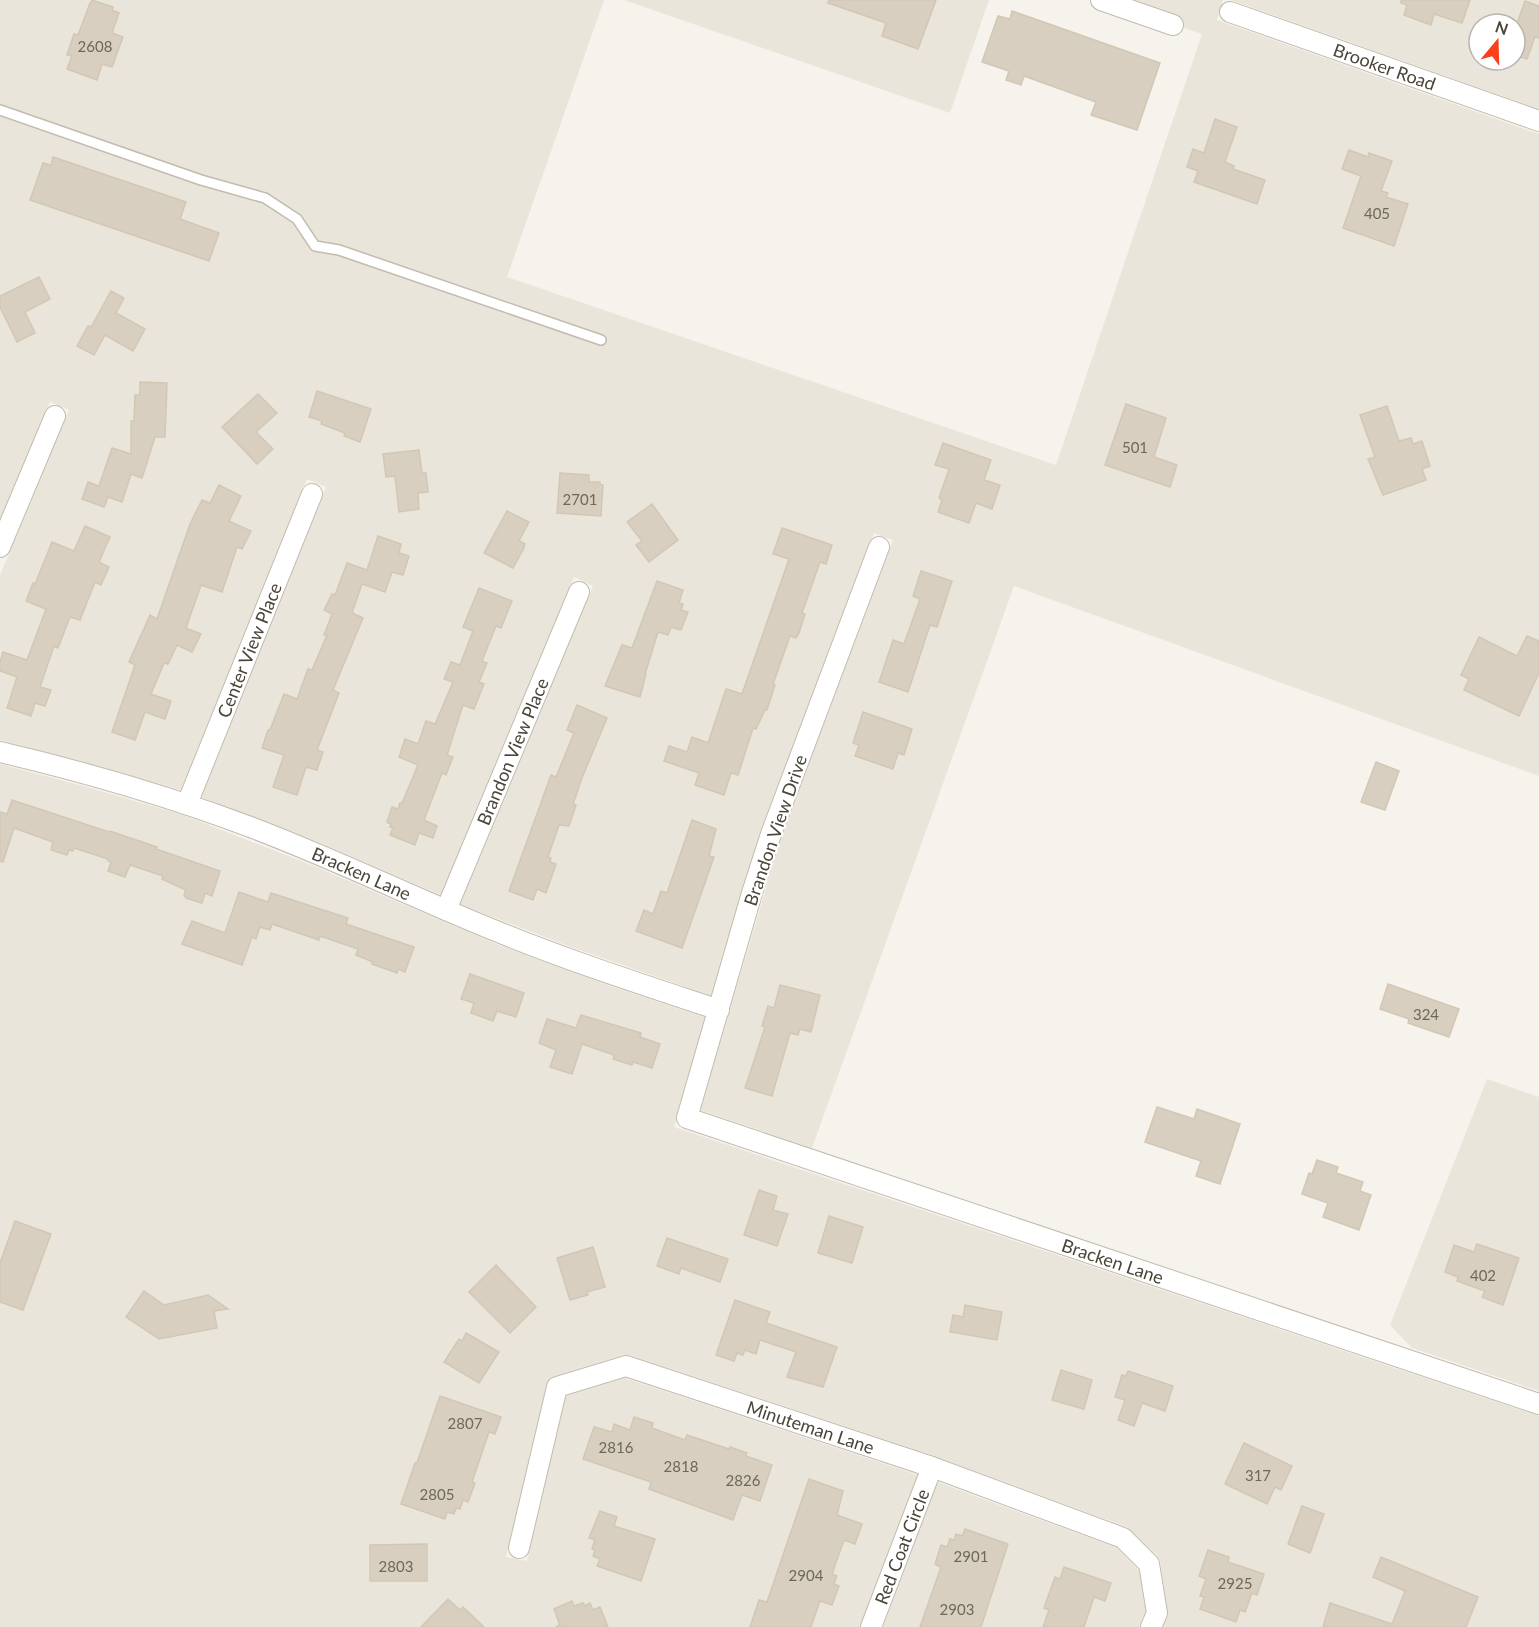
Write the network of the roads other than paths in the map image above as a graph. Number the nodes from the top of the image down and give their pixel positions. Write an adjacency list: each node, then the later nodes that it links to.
1 (1101, 0): 3 (street)
2 (1230, 12): 5 (street, Brooker Road)
3 (1173, 25)
4 (0, 110): 6 (lane)
5 (1539, 121)
6 (602, 340)
7 (55, 416): 9 (street)
8 (312, 494): 13 (street, Center View Place)
9 (0, 547)
10 (879, 547): 15 (street, Brandon View Drive)
11 (579, 592): 14 (street, Brandon View Place)
12 (0, 752): 13 (street, Bracken Lane)
13 (187, 804): 14 (street, Bracken Lane)
14 (446, 910): 15 (street, Bracken Lane)
15 (719, 1010): 16 (street, Brandon View Drive)
16 (687, 1118): 17 (street, Bracken Lane)
17 (1539, 1404)
18 (932, 1467): 19 (street, Minuteman Lane); 20 (street, Red Coat Circle); 21 (street, Minuteman Lane)
19 (519, 1548)
20 (871, 1627)
21 (1151, 1627)

